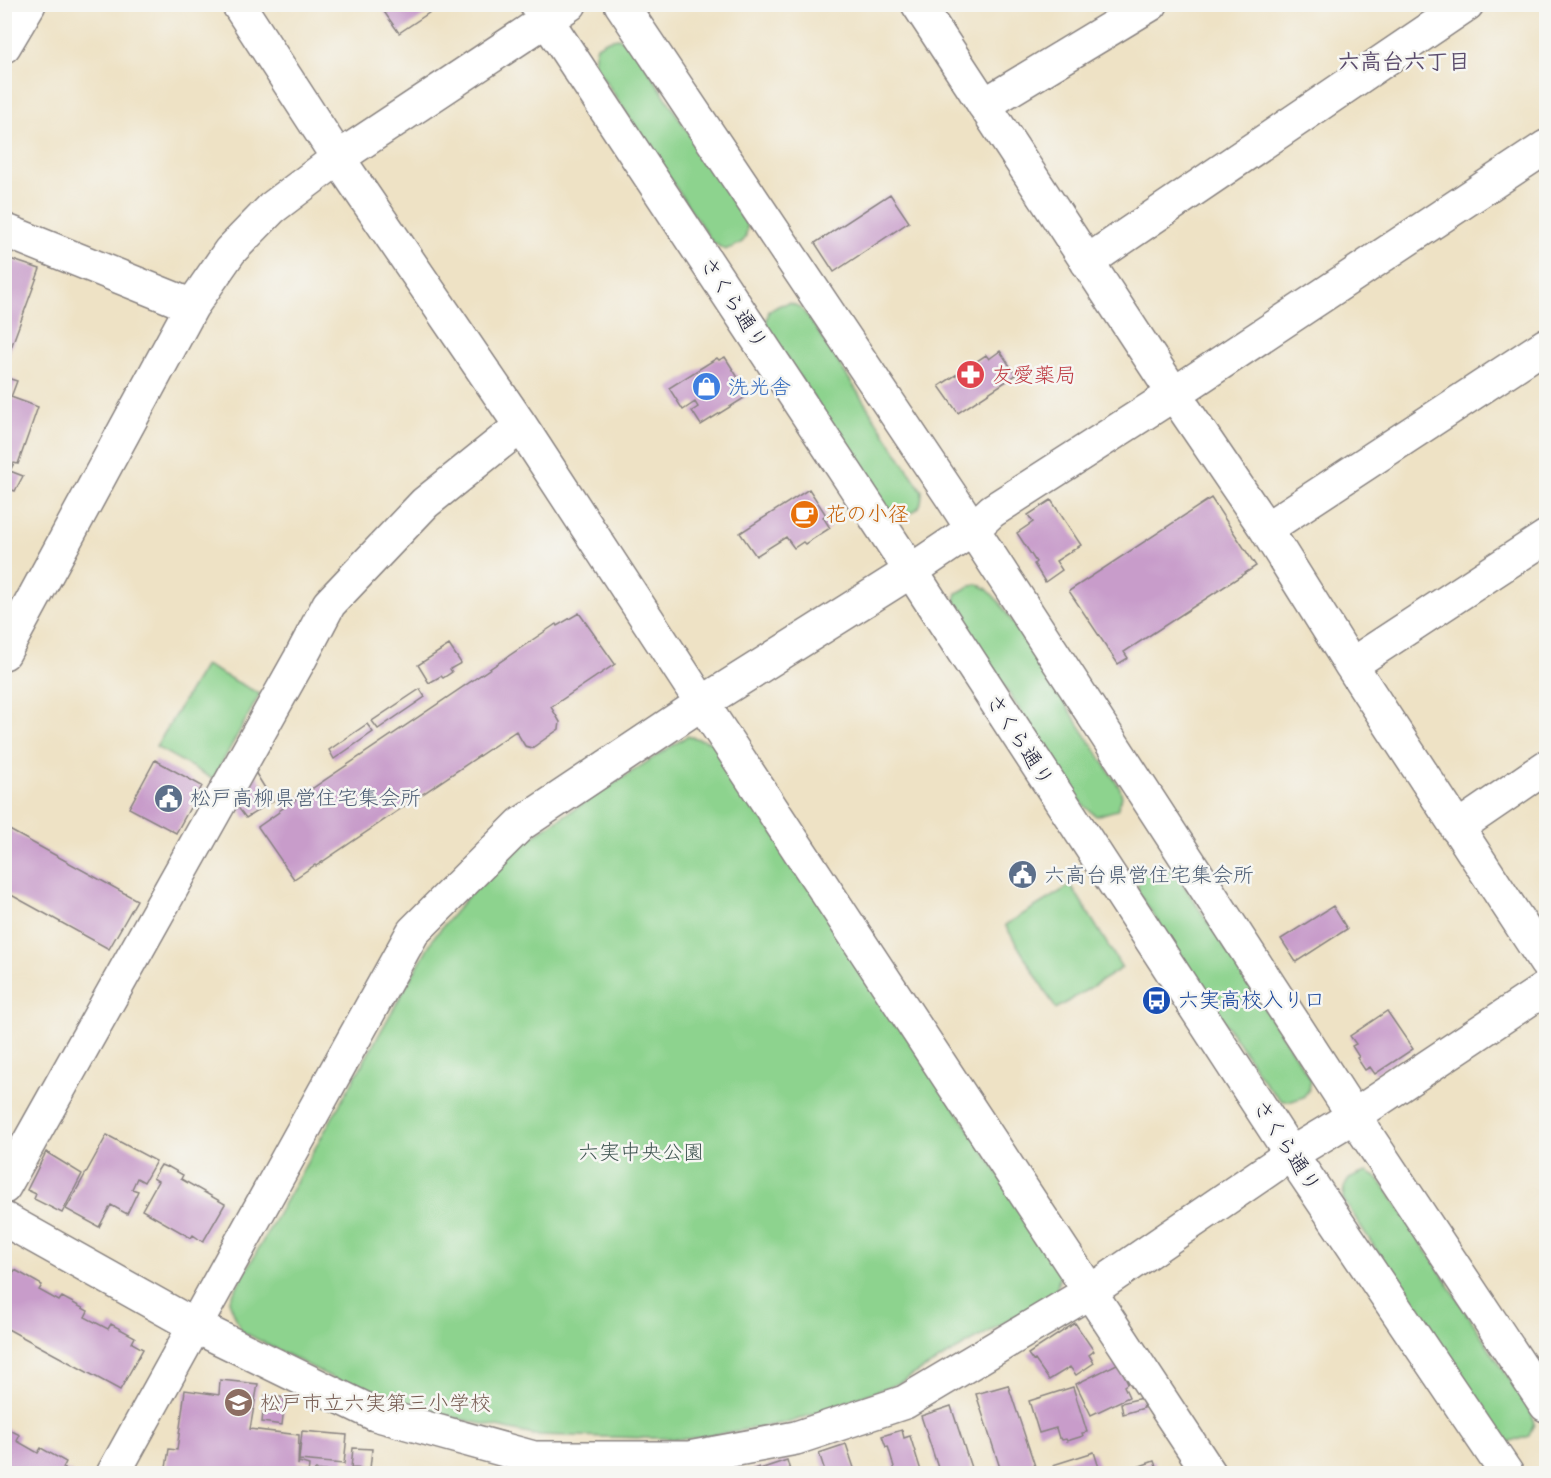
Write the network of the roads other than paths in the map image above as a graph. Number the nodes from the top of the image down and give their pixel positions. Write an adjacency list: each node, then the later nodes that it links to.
1 (29, 4): 8 (street)
2 (238, 4): 11 (street)
3 (621, 4): 18 (street)
4 (918, 4): 9 (street)
5 (1151, 4): 9 (street)
6 (1467, 4): 13 (street)
7 (551, 10): 11 (street); 21 (street, さくら通り)
8 (4, 46)
9 (984, 105): 13 (street)
10 (1546, 147): 16 (street)
11 (338, 158): 14 (street); 17 (street)
12 (4, 230): 14 (street)
13 (1087, 262): 16 (street)
14 (192, 306): 22 (street)
15 (1546, 345): 19 (street)
16 (1174, 394): 18 (street); 19 (street)
17 (521, 426): 24 (street); 31 (street)
18 (973, 529): 21 (street); 29 (street)
19 (1266, 529): 23 (street)
20 (1546, 537): 23 (street)
21 (911, 571): 24 (street); 30 (street, さくら通り)
22 (4, 653)
23 (1351, 665): 26 (street)
24 (702, 703): 33 (street); 34 (street)
25 (1546, 767): 26 (street)
26 (1457, 828): 27 (street)
27 (1546, 963)
28 (1546, 988): 29 (street)
29 (1354, 1116): 30 (street); 35 (street)
30 (1291, 1154): 33 (street); 39 (street, さくら通り)
31 (4, 1187)
32 (4, 1219): 34 (street)
33 (1091, 1291): 36 (street); 38 (street)
34 (195, 1326): 36 (street); 37 (street)
35 (1546, 1405)
36 (535, 1466)
37 (113, 1473)
38 (1210, 1473)
39 (1507, 1473)

